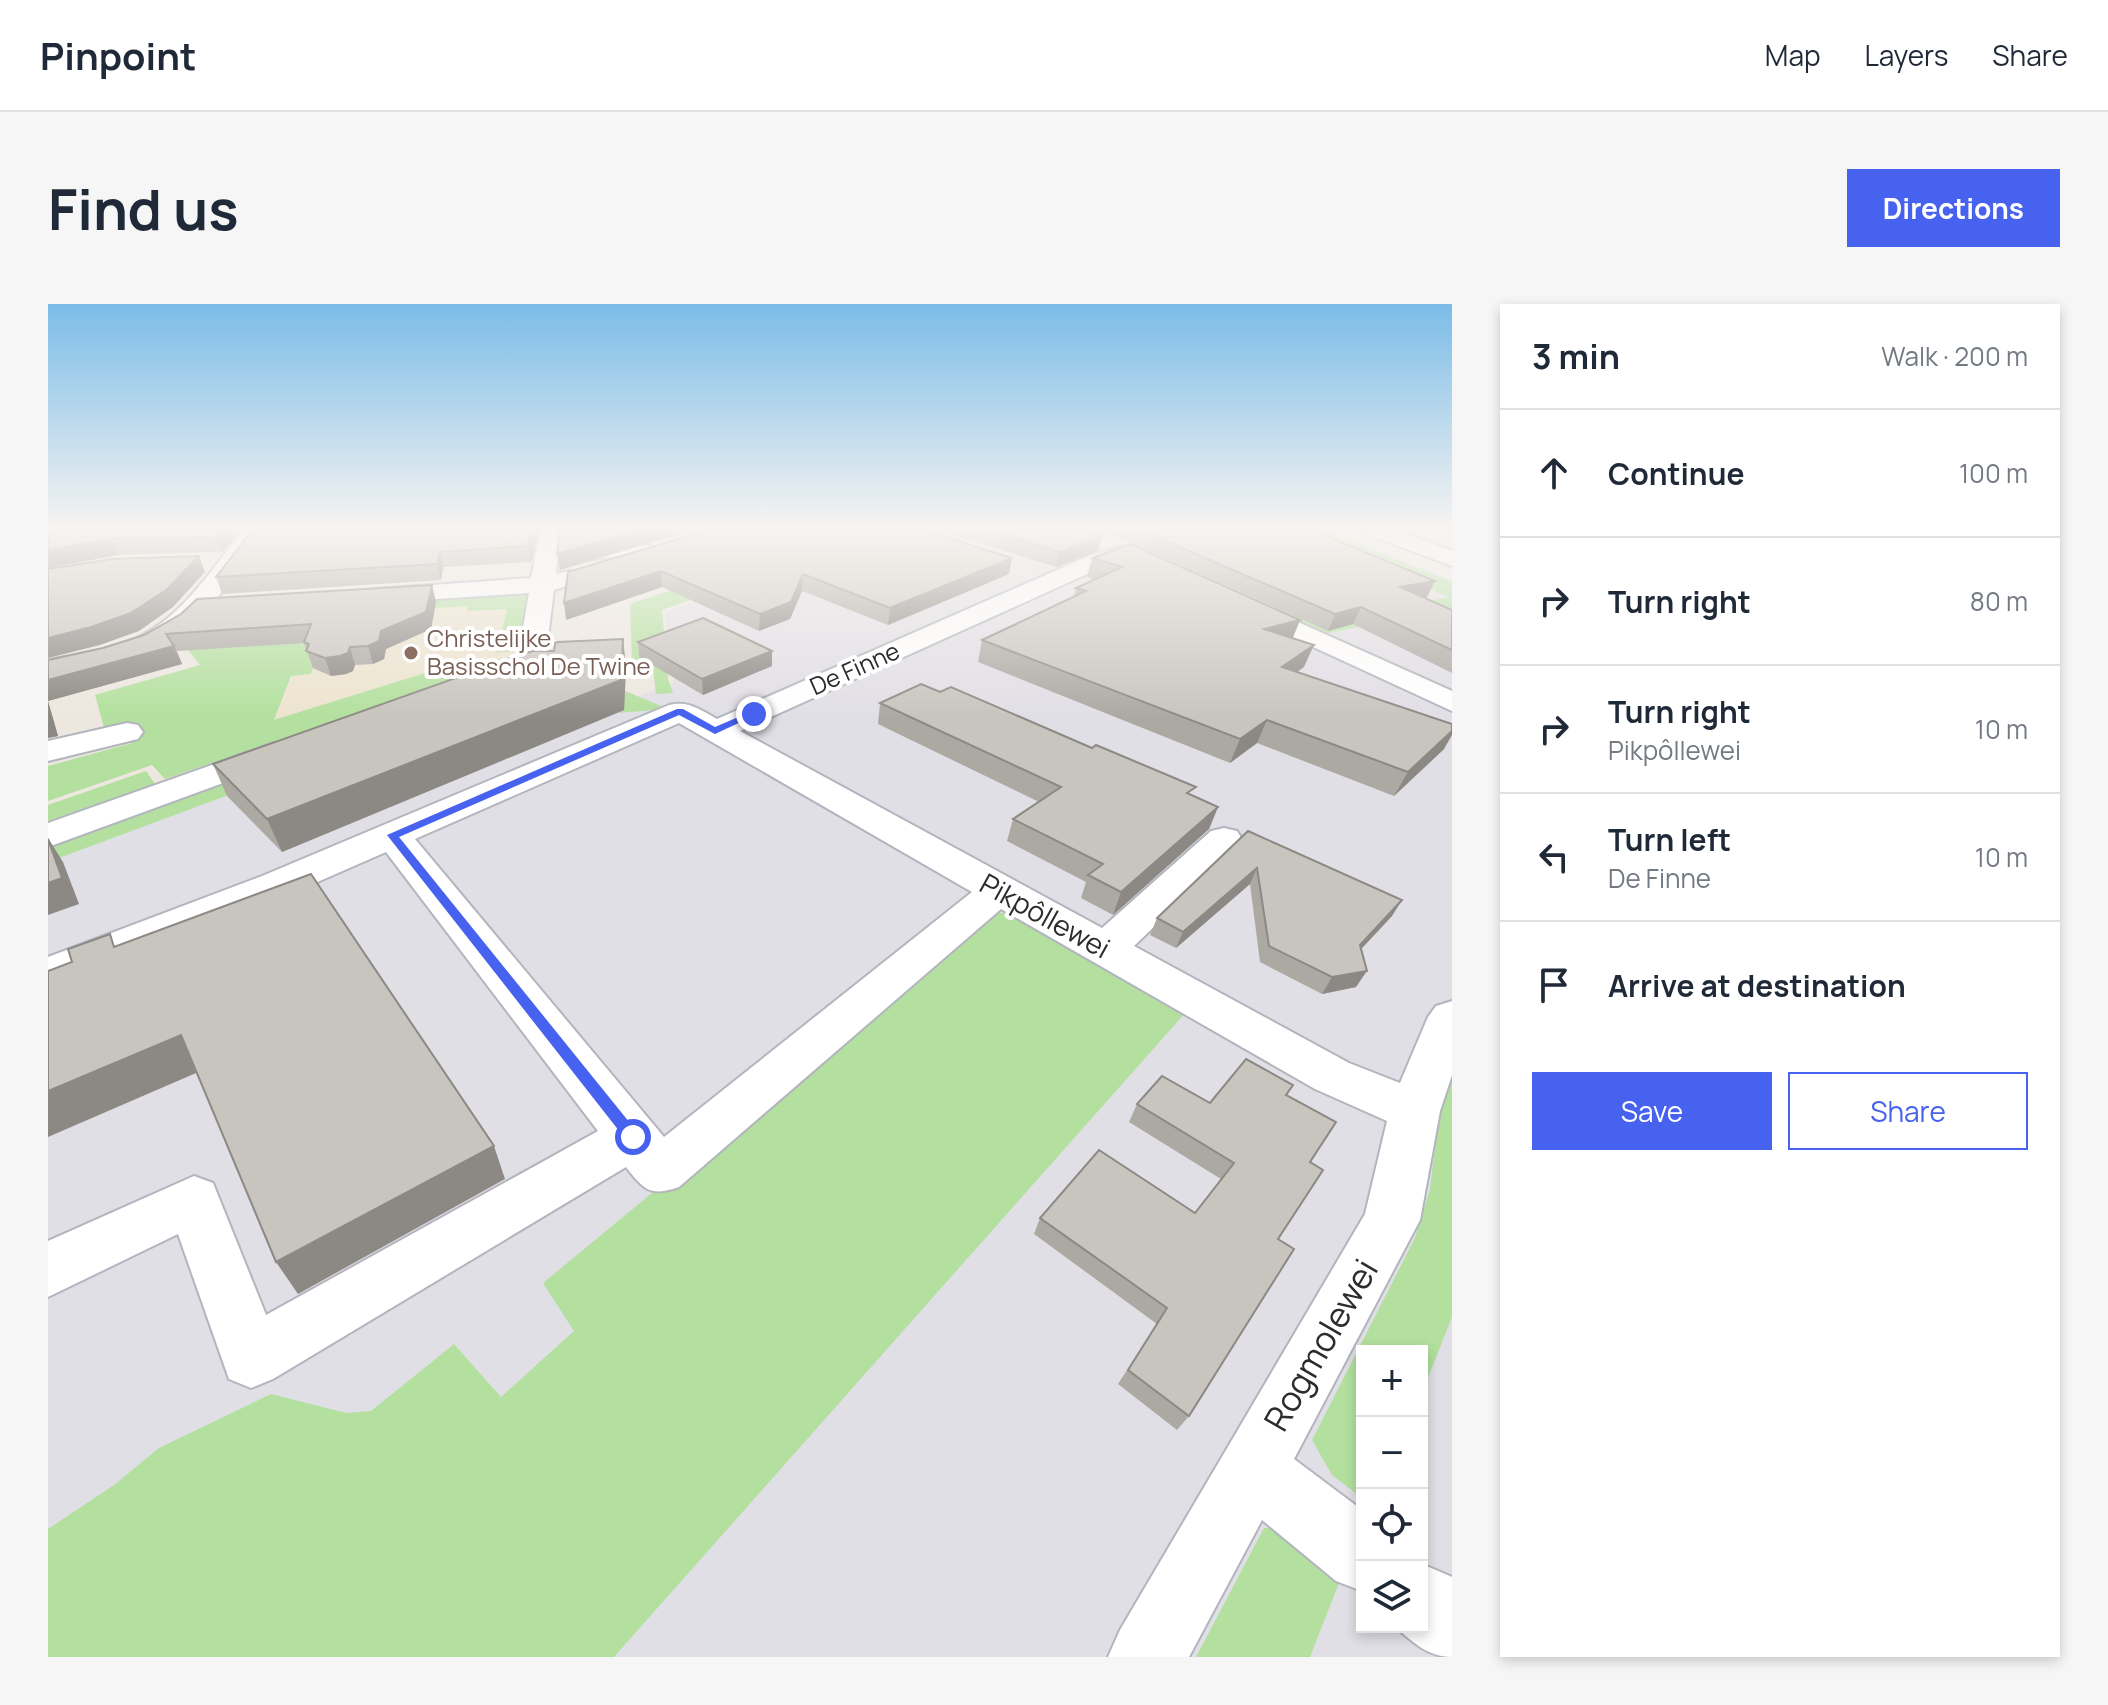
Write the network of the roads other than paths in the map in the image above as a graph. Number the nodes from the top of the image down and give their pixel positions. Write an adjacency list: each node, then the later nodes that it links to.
1 (204, 592): 10 (street)
2 (381, 592): 7 (street)
3 (543, 592): 12 (street)
4 (1027, 592): 9 (street, De Finne)
5 (1213, 592): 15 (street)
6 (969, 595): 9 (street)
7 (353, 597)
8 (224, 604): 10 (street)
9 (998, 605): 16 (street, De Finne)
10 (193, 606): 13 (street)
11 (561, 660): 12 (street)
12 (531, 661): 14 (street)
13 (48, 669)
14 (459, 686)
15 (1452, 702)
16 (715, 731): 20 (street, Pikpôllewei); 23 (street, Pikpôllewei)
17 (127, 732): 19 (street)
18 (300, 744): 21 (street)
19 (48, 751)
20 (392, 835): 25 (street); 28 (street)
21 (48, 836)
22 (1224, 839): 24 (street)
23 (999, 890): 24 (street, Pikpôllewei); 28 (street)
24 (1105, 949): 27 (street, Pikpôllewei)
25 (48, 973)
26 (1452, 1018): 27 (street, Rogmolewei)
27 (1415, 1111): 30 (street, Rogmolewei)
28 (633, 1137): 29 (street)
29 (48, 1270)
30 (1251, 1468): 31 (street); 34 (street, Rogmolewei)
31 (1356, 1550)
32 (1428, 1606): 33 (street)
33 (1452, 1624)
34 (1147, 1657)

